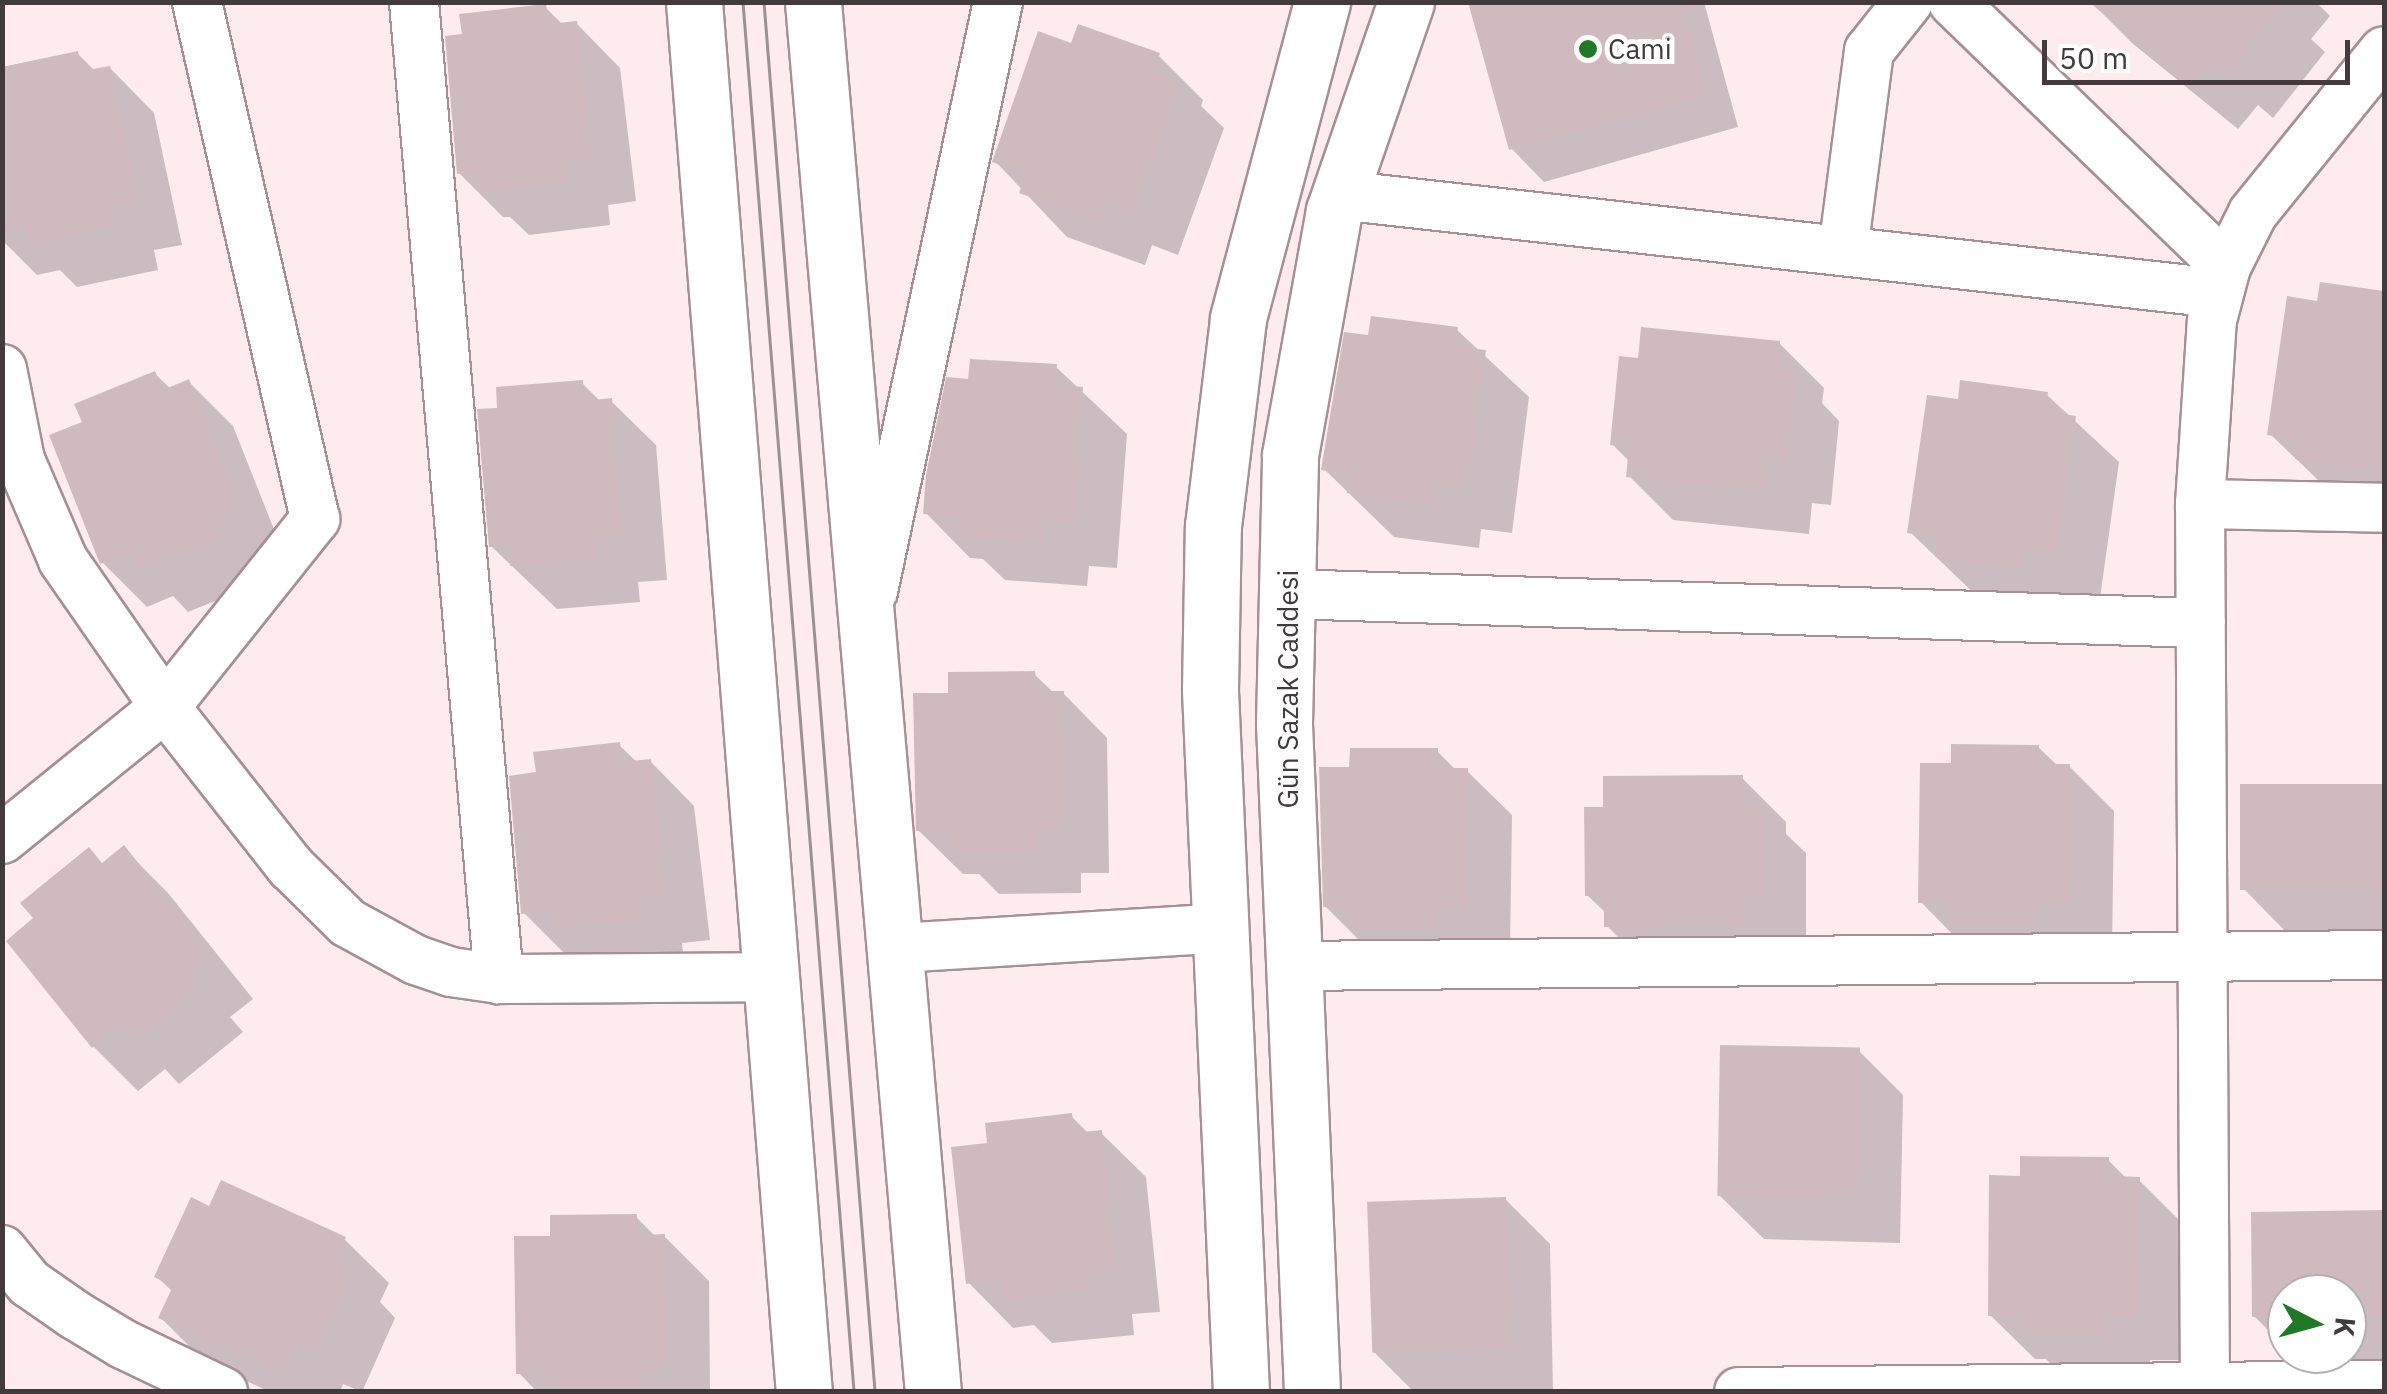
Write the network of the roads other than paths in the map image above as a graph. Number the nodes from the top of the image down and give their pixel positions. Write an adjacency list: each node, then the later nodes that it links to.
1 (197, 2): 20 (street)
2 (414, 2): 28 (street)
3 (694, 2): 27 (street)
4 (813, 2): 18 (street)
5 (998, 2): 18 (street)
6 (1322, 2): 22 (street)
7 (1406, 2): 11 (street, Gün Sazak Caddesi)
8 (1908, 2): 12 (street)
9 (1953, 2): 13 (street)
10 (2384, 51): 13 (street)
11 (1339, 195): 12 (street); 17 (street, Gün Sazak Caddesi)
12 (1843, 252): 13 (street)
13 (2221, 280): 15 (street)
14 (2, 369): 20 (street)
15 (2200, 504): 16 (street); 19 (street)
16 (2384, 508)
17 (1287, 594): 19 (street); 26 (street, Gün Sazak Caddesi)
18 (868, 611): 23 (street)
19 (2200, 623): 25 (street)
20 (164, 707): 21 (street); 28 (street)
21 (2, 839)
22 (1222, 928): 23 (street); 35 (street)
23 (898, 948): 34 (street)
24 (2384, 955): 25 (street)
25 (2202, 957): 26 (street); 31 (street)
26 (1293, 966): 36 (street, Gün Sazak Caddesi)
27 (772, 977): 28 (street); 33 (street)
28 (499, 979)
29 (2, 1250): 32 (street)
30 (2384, 1385): 31 (street)
31 (2205, 1389): 37 (street)
32 (223, 1392)
33 (804, 1392)
34 (933, 1392)
35 (1242, 1392)
36 (1312, 1392)
37 (1739, 1392)

